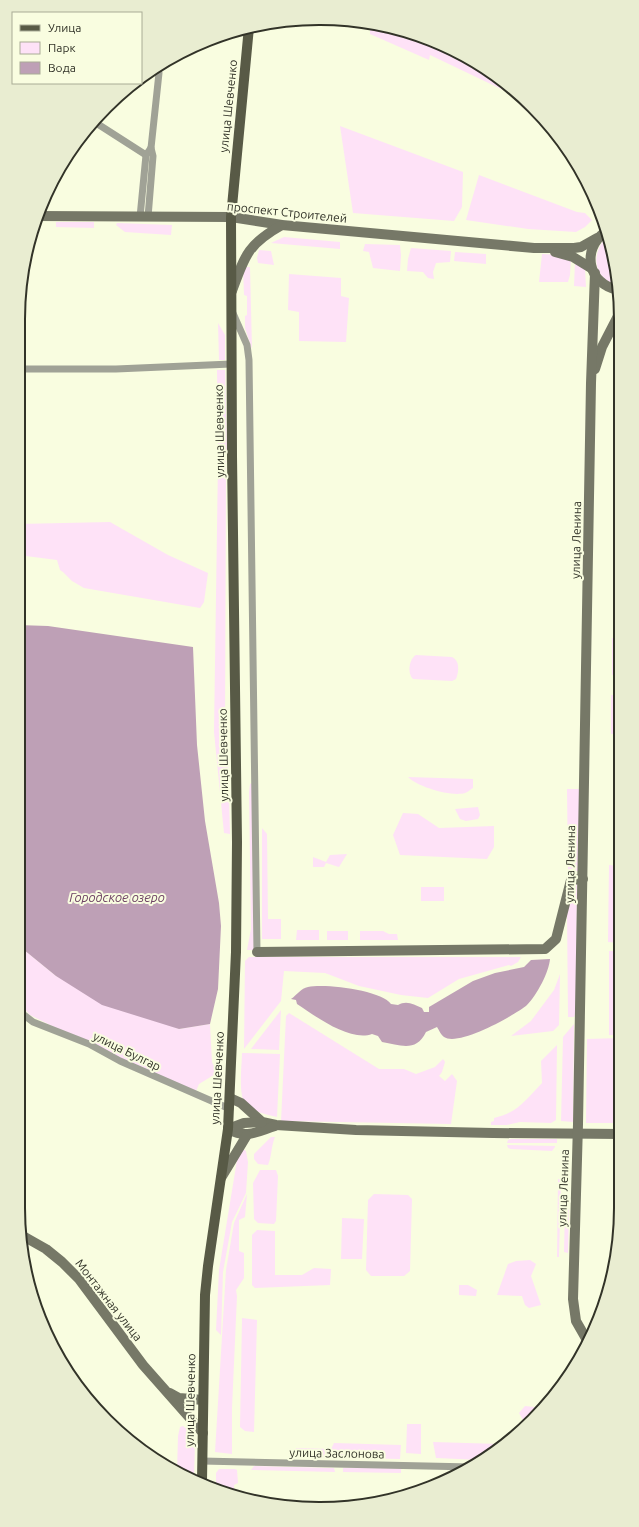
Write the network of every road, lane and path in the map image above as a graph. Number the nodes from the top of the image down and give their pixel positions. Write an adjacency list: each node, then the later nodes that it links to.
1 (248, 34): 8 (main road, улица Шевченко)
2 (159, 73): 4 (street)
3 (98, 125): 5 (street)
4 (151, 148): 5 (street); 7 (street)
5 (146, 155): 7 (street)
6 (44, 216): 7 (street, проспект Строителей)
7 (144, 217): 8 (street, проспект Строителей)
8 (231, 218): 9 (street, проспект Строителей); 15 (main road, улица Шевченко)
9 (282, 225): 12 (street, проспект Строителей); 15 (street)
10 (601, 235): 11 (street, проспект Строителей)
11 (597, 238): 12 (street, проспект Строителей); 13 (street, улица Ленина)
12 (534, 248): 13 (street, проспект Строителей)
13 (593, 270): 14 (street, проспект Строителей); 20 (street, улица Ленина)
14 (612, 289)
15 (231, 293): 16 (main road, улица Шевченко)
16 (231, 309): 18 (main road, улица Шевченко); 22 (street)
17 (614, 324): 20 (street, улица Ленина)
18 (231, 364): 19 (street); 24 (main road, улица Шевченко)
19 (25, 369)
20 (591, 382): 21 (street, улица Ленина)
21 (583, 879): 22 (street); 29 (street, улица Ленина)
22 (258, 952)
23 (25, 1016): 25 (street, улица Булгар)
24 (230, 1098): 25 (main road, улица Шевченко); 26 (street)
25 (230, 1109): 28 (main road, улица Шевченко)
26 (262, 1122): 27 (street); 28 (street)
27 (276, 1125): 29 (street); 31 (street)
28 (228, 1129): 31 (street); 32 (main road, улица Шевченко)
29 (578, 1134): 30 (street); 34 (street, улица Ленина)
30 (614, 1134)
31 (247, 1135): 32 (street)
32 (221, 1178): 36 (main road, улица Шевченко)
33 (27, 1238): 35 (street, Монтажная улица)
34 (585, 1336)
35 (166, 1392): 36 (street); 37 (street, Монтажная улица)
36 (203, 1400): 37 (main road, улица Шевченко)
37 (202, 1433): 38 (main road, улица Шевченко)
38 (202, 1461): 39 (street, улица Заслонова); 40 (main road, улица Шевченко)
39 (460, 1467)
40 (202, 1478)

